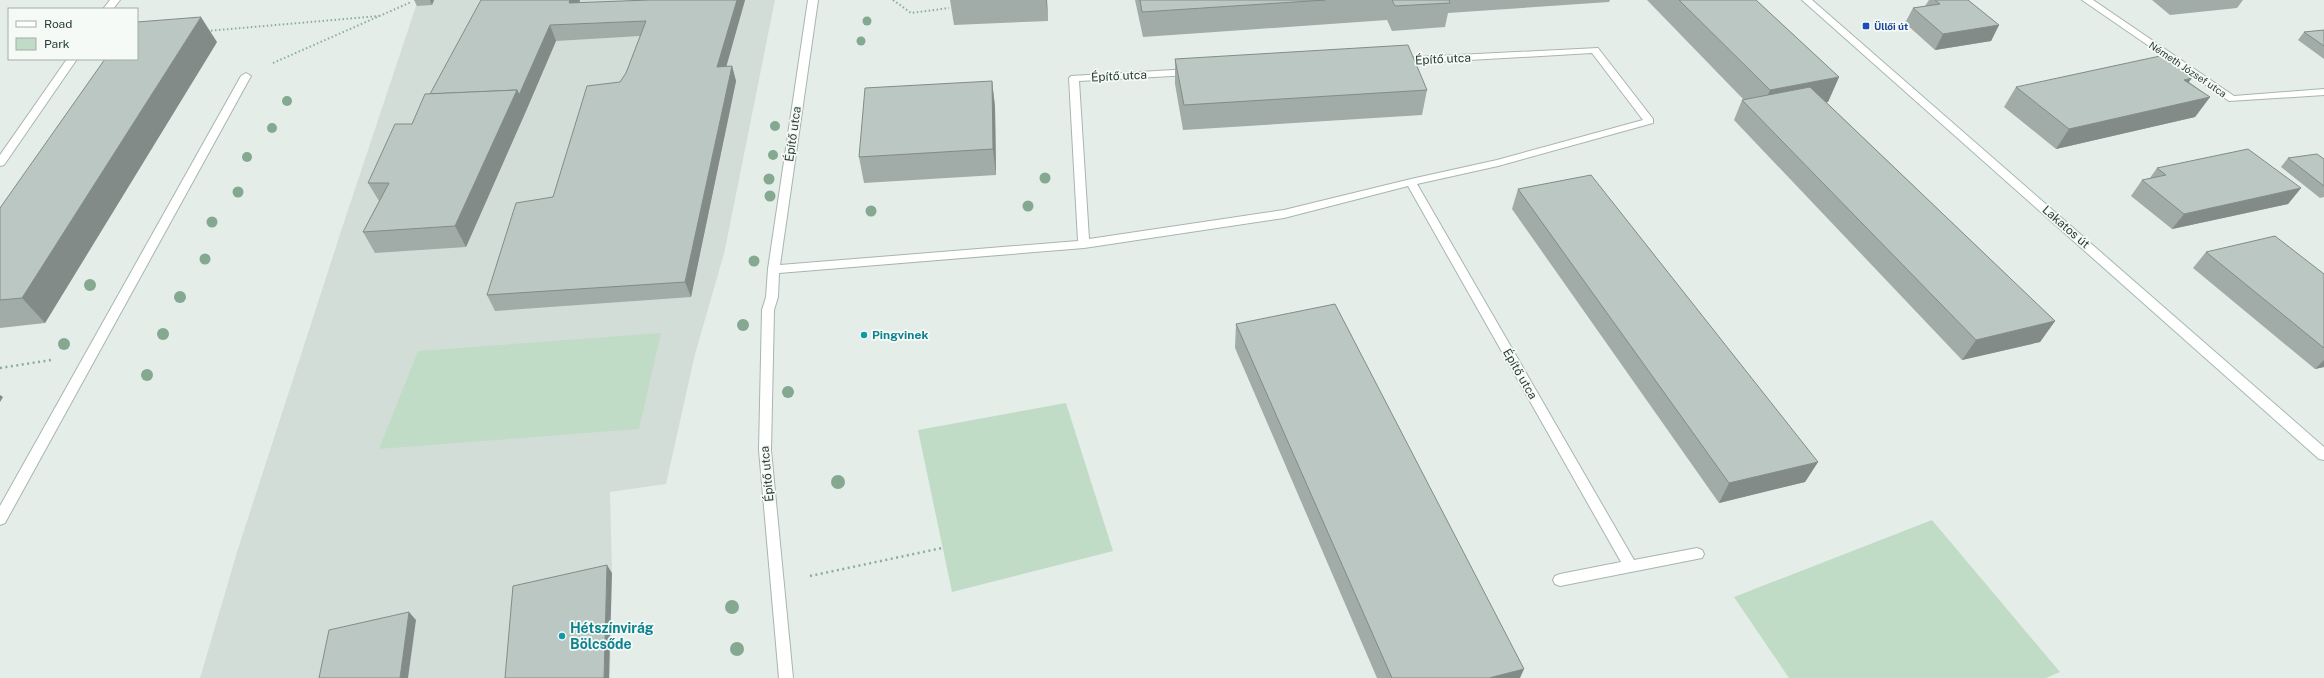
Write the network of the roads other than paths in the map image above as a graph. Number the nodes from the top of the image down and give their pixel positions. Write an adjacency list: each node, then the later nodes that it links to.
1 (115, 0): 5 (street)
2 (813, 0): 14 (street, Építő utca)
3 (1807, 0): 15 (street, Lakatos út)
4 (2087, 0): 10 (street, Németh József utca)
5 (109, 8)
6 (71, 60): 11 (street)
7 (1390, 61): 12 (street, Építő utca)
8 (1201, 72): 13 (street, Építő utca)
9 (246, 76): 16 (street)
10 (2324, 92)
11 (0, 163)
12 (1411, 182): 13 (street, Építő utca); 18 (street, Építő utca)
13 (1084, 244): 14 (street, Építő utca)
14 (774, 269): 20 (street, Építő utca)
15 (2324, 455)
16 (0, 519)
17 (1697, 554): 18 (street)
18 (1630, 566): 19 (street)
19 (1560, 580)
20 (786, 678)

